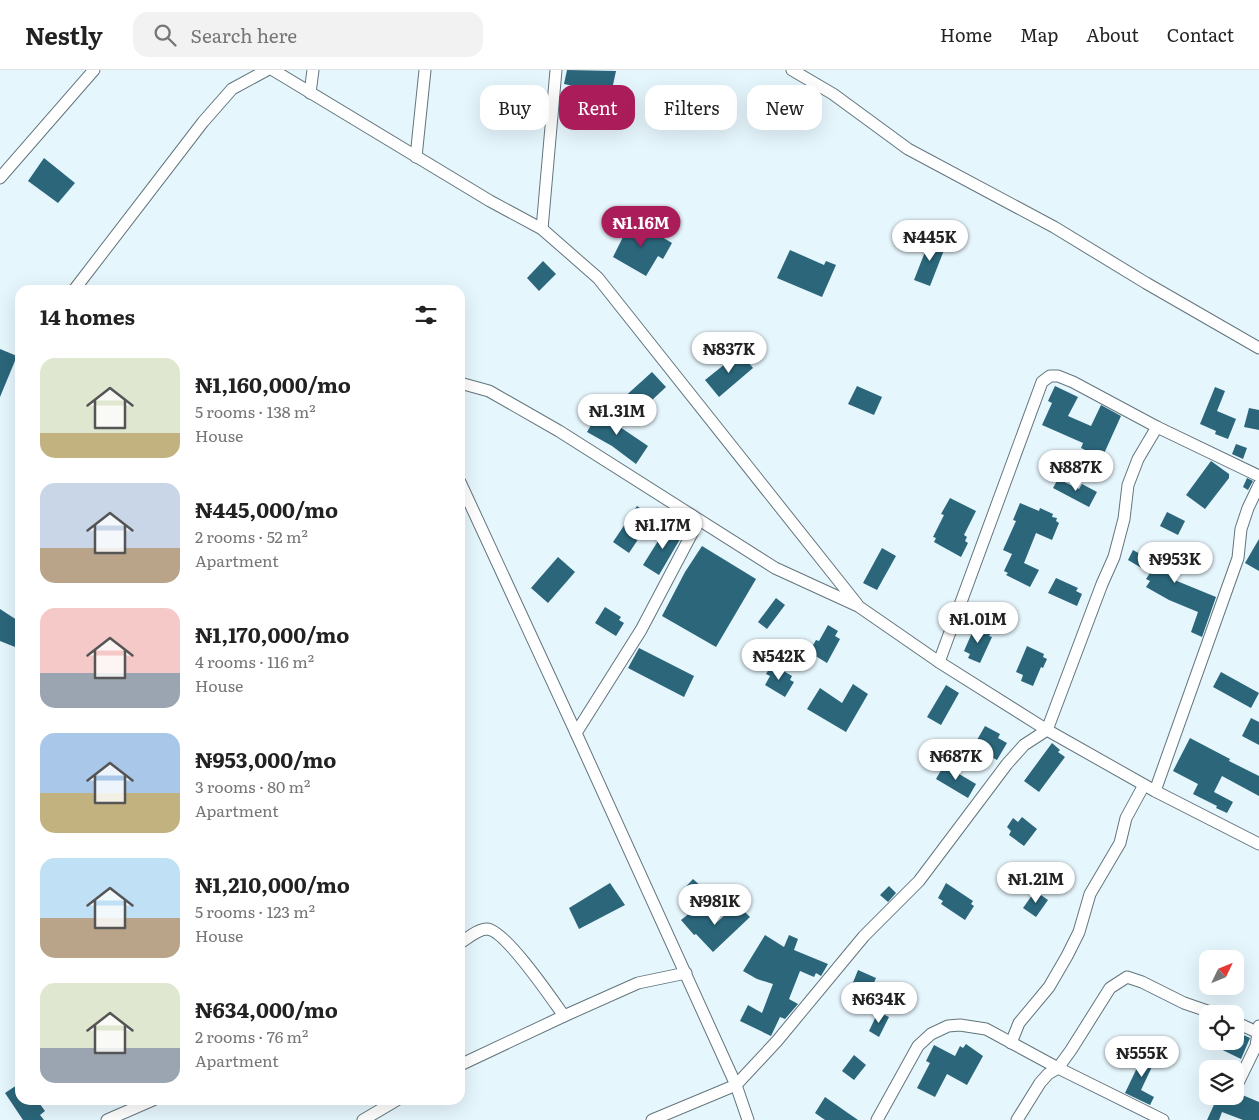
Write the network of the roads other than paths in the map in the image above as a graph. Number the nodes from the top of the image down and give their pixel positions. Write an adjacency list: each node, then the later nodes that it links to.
1 (94, 70): 10 (street)
2 (267, 70): 12 (street)
3 (273, 70): 8 (street)
4 (313, 70): 8 (street)
5 (425, 70): 9 (street)
6 (556, 70): 11 (street)
7 (792, 70): 13 (street)
8 (310, 93): 9 (street)
9 (416, 157): 11 (street)
10 (0, 178)
11 (542, 229): 20 (street)
12 (78, 285)
13 (1259, 348)
14 (465, 384): 19 (street)
15 (1157, 427): 16 (street); 21 (street); 22 (street)
16 (1259, 476)
17 (1259, 485): 25 (street)
18 (465, 493): 23 (street)
19 (700, 520): 20 (street); 23 (street)
20 (858, 606): 21 (street)
21 (939, 662): 22 (street)
22 (1047, 730): 24 (street); 37 (street)
23 (576, 734): 28 (street)
24 (1144, 785): 25 (street); 33 (street)
25 (1155, 791): 26 (street)
26 (1259, 844)
27 (465, 940): 30 (street)
28 (686, 974): 30 (street); 37 (street)
29 (1199, 1008): 35 (street)
30 (564, 1016): 34 (street)
31 (1244, 1025): 32 (street)
32 (1258, 1030): 36 (street)
33 (1011, 1043): 35 (street); 44 (street)
34 (465, 1063)
35 (1058, 1068): 45 (street); 46 (street)
36 (1244, 1071)
37 (736, 1085): 42 (street); 43 (street)
38 (142, 1105): 40 (street)
39 (388, 1105): 41 (street)
40 (107, 1120)
41 (363, 1120)
42 (652, 1120)
43 (748, 1120)
44 (877, 1120)
45 (1017, 1120)
46 (1163, 1120)

